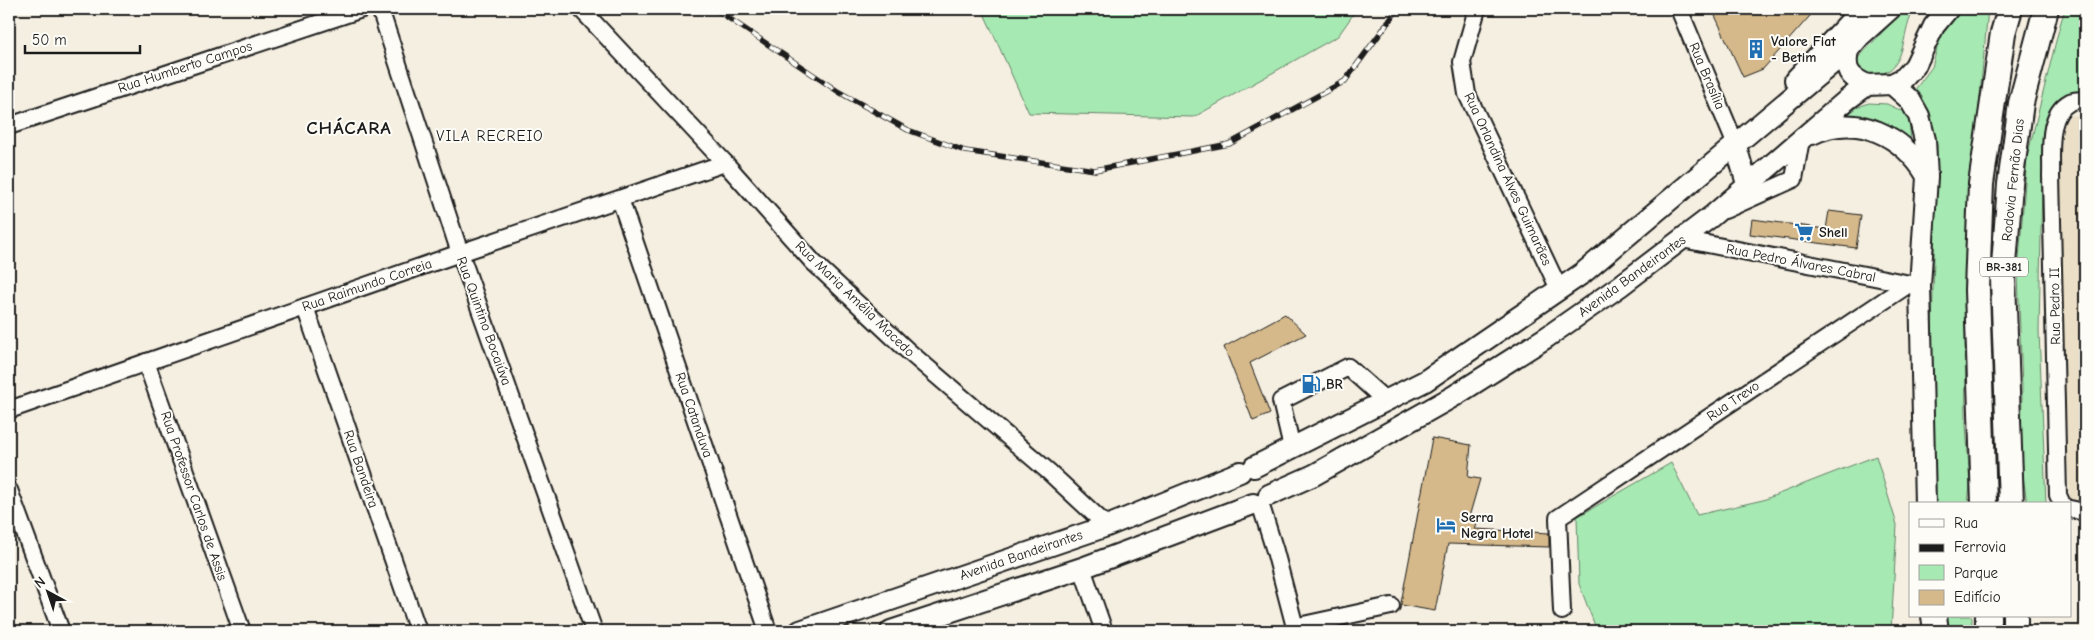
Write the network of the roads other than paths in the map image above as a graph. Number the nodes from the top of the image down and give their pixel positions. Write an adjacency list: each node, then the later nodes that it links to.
1 (362, 9): 15 (street, Rua Humberto Campos)
2 (380, 9): 24 (street, Rua Quintino Bocaiúva)
3 (581, 9): 18 (street, Rua Maria Amélia Macedo)
4 (1477, 9): 26 (street, Rua Orlandina Alves Guimarães)
5 (1679, 9): 17 (street, Rua Brasília)
6 (1862, 9): 17 (main road)
7 (1890, 9): 11 (main road, Avenida Bandeirantes)
8 (1948, 9): 12 (main road)
9 (2010, 9): 36 (highway, Rodovia Fernão Dias / BR-381)
10 (2046, 9): 37 (highway, Rodovia Fernão Dias / BR-381)
11 (1848, 50): 13 (main road); 17 (main road, Avenida Bandeirantes)
12 (1892, 84): 13 (main road); 19 (main road)
13 (1867, 85): 16 (main road, Avenida Bandeirantes)
14 (2085, 100): 38 (street, Rua Pedro II)
15 (9, 126)
16 (1801, 139): 19 (main road); 20 (main road, Avenida Bandeirantes); 22 (street)
17 (1735, 143): 20 (main road); 26 (main road, Avenida Bandeirantes)
18 (726, 163): 21 (street, Rua Raimundo Correia); 41 (street, Rua Maria Amélia Macedo)
19 (1927, 177): 25 (main road)
20 (1747, 184): 22 (main road, Avenida Bandeirantes)
21 (620, 199): 24 (street, Rua Raimundo Correia); 56 (street, Rua Catanduva)
22 (1712, 216): 23 (main road, Avenida Bandeirantes)
23 (1682, 239): 25 (street, Rua Pedro Álvares Cabral); 34 (main road, Avenida Bandeirantes)
24 (460, 253): 27 (street, Rua Raimundo Correia); 55 (street, Rua Quintino Bocaiúva)
25 (1914, 285): 35 (main road); 44 (street, Rua Trevo)
26 (1559, 290): 29 (main road, Avenida Bandeirantes)
27 (305, 307): 28 (street, Rua Raimundo Correia); 54 (street, Rua Bandeira)
28 (146, 362): 30 (street, Rua Raimundo Correia); 53 (street, Rua Professor Carlos de Assis)
29 (1386, 401): 31 (main road, Avenida Bandeirantes); 31 (street)
30 (9, 410)
31 (1292, 448): 32 (main road, Avenida Bandeirantes)
32 (1247, 470): 34 (main road); 34 (main road); 41 (main road, Avenida Bandeirantes)
33 (9, 490): 52 (street)
34 (1261, 500): 42 (main road, Avenida Bandeirantes); 51 (street)
35 (1925, 502)
36 (1984, 502)
37 (2011, 502)
38 (2061, 502)
39 (2072, 509): 40 (street)
40 (2085, 512)
41 (1107, 526): 57 (main road, Avenida Bandeirantes)
42 (1082, 568): 50 (main road, Avenida Bandeirantes); 59 (street)
43 (1391, 606): 51 (street)
44 (1562, 610)
45 (1927, 618): 60 (main road)
46 (1934, 618): 61 (highway)
47 (1988, 618): 62 (highway)
48 (2015, 618): 63 (highway)
49 (2022, 618): 64 (street)
50 (932, 625): 58 (main road, Avenida Bandeirantes)
51 (1295, 629)
52 (61, 631)
53 (242, 631)
54 (418, 631)
55 (594, 631)
56 (768, 631)
57 (800, 631)
58 (892, 631)
59 (1104, 631)
60 (1927, 631)
61 (1936, 631)
62 (1988, 631)
63 (2016, 631)
64 (2026, 631)

